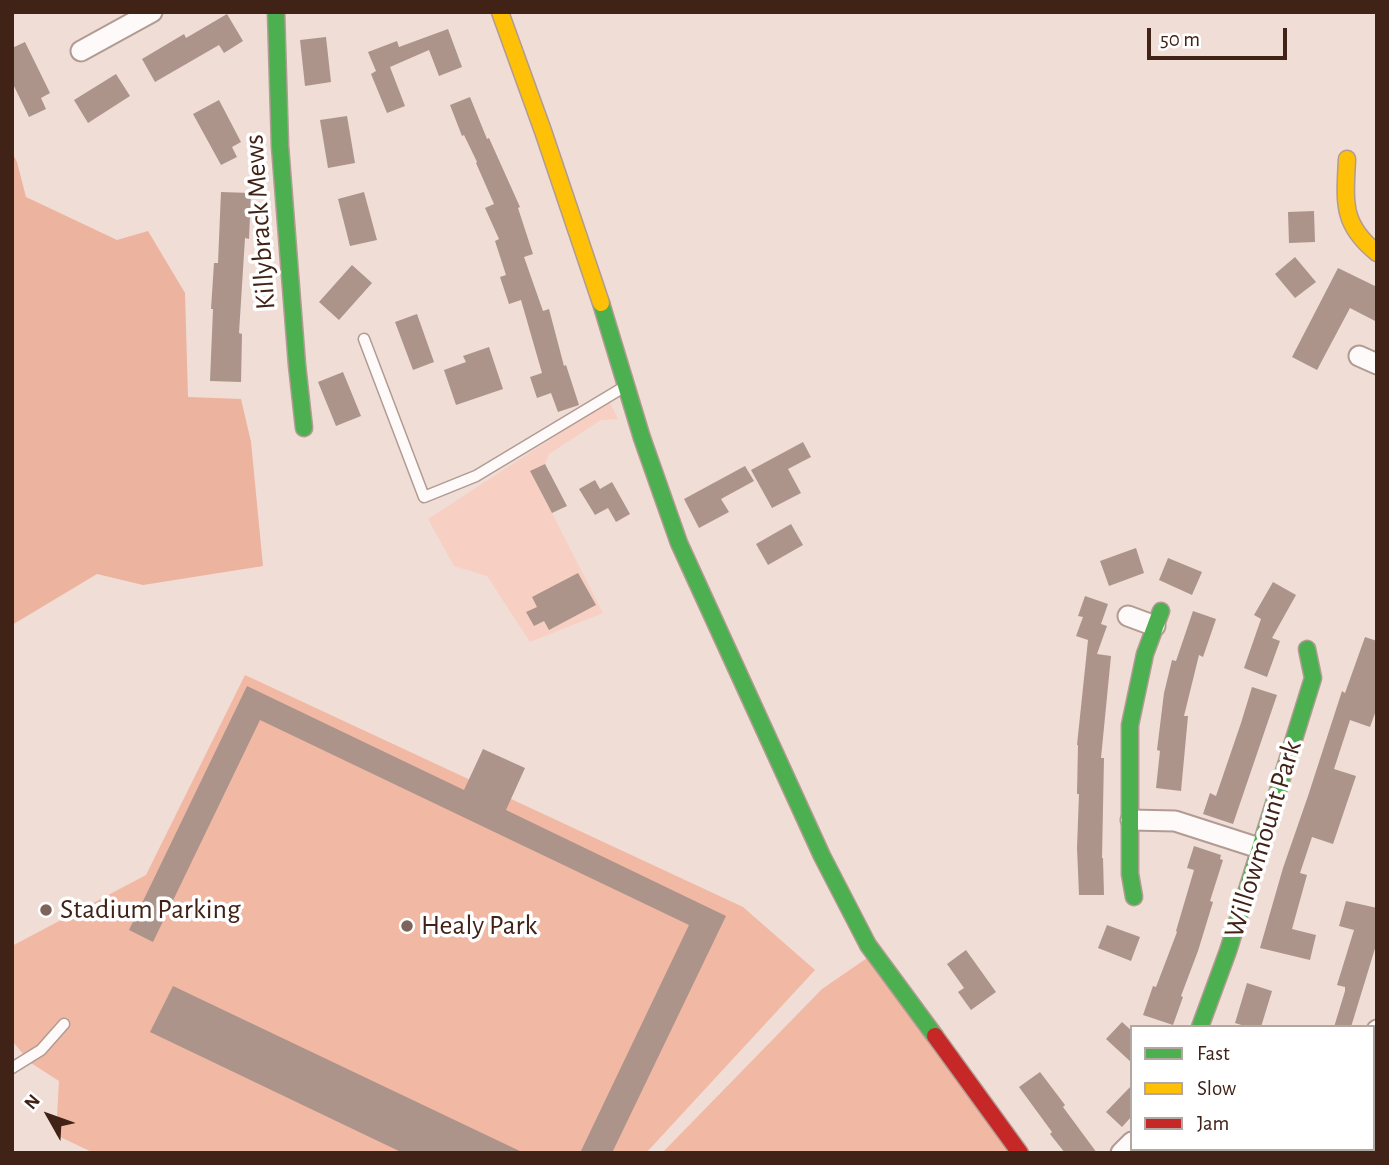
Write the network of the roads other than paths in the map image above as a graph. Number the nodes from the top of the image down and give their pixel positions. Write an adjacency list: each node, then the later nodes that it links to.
1 (152, 12): 4 (street)
2 (276, 12): 9 (street, Killybrack Mews)
3 (500, 12): 8 (street)
4 (81, 51)
5 (1347, 159): 6 (street)
6 (1377, 253)
7 (364, 339): 8 (lane)
8 (626, 386): 19 (street)
9 (304, 428)
10 (1128, 617): 11 (street)
11 (1158, 619): 13 (street)
12 (1307, 649): 14 (street, Willowmount Park)
13 (1131, 820): 14 (street); 15 (street)
14 (1259, 848): 17 (street, Willowmount Park)
15 (1134, 897)
16 (64, 1024): 18 (lane)
17 (1201, 1025)
18 (12, 1068)
19 (1020, 1153)

